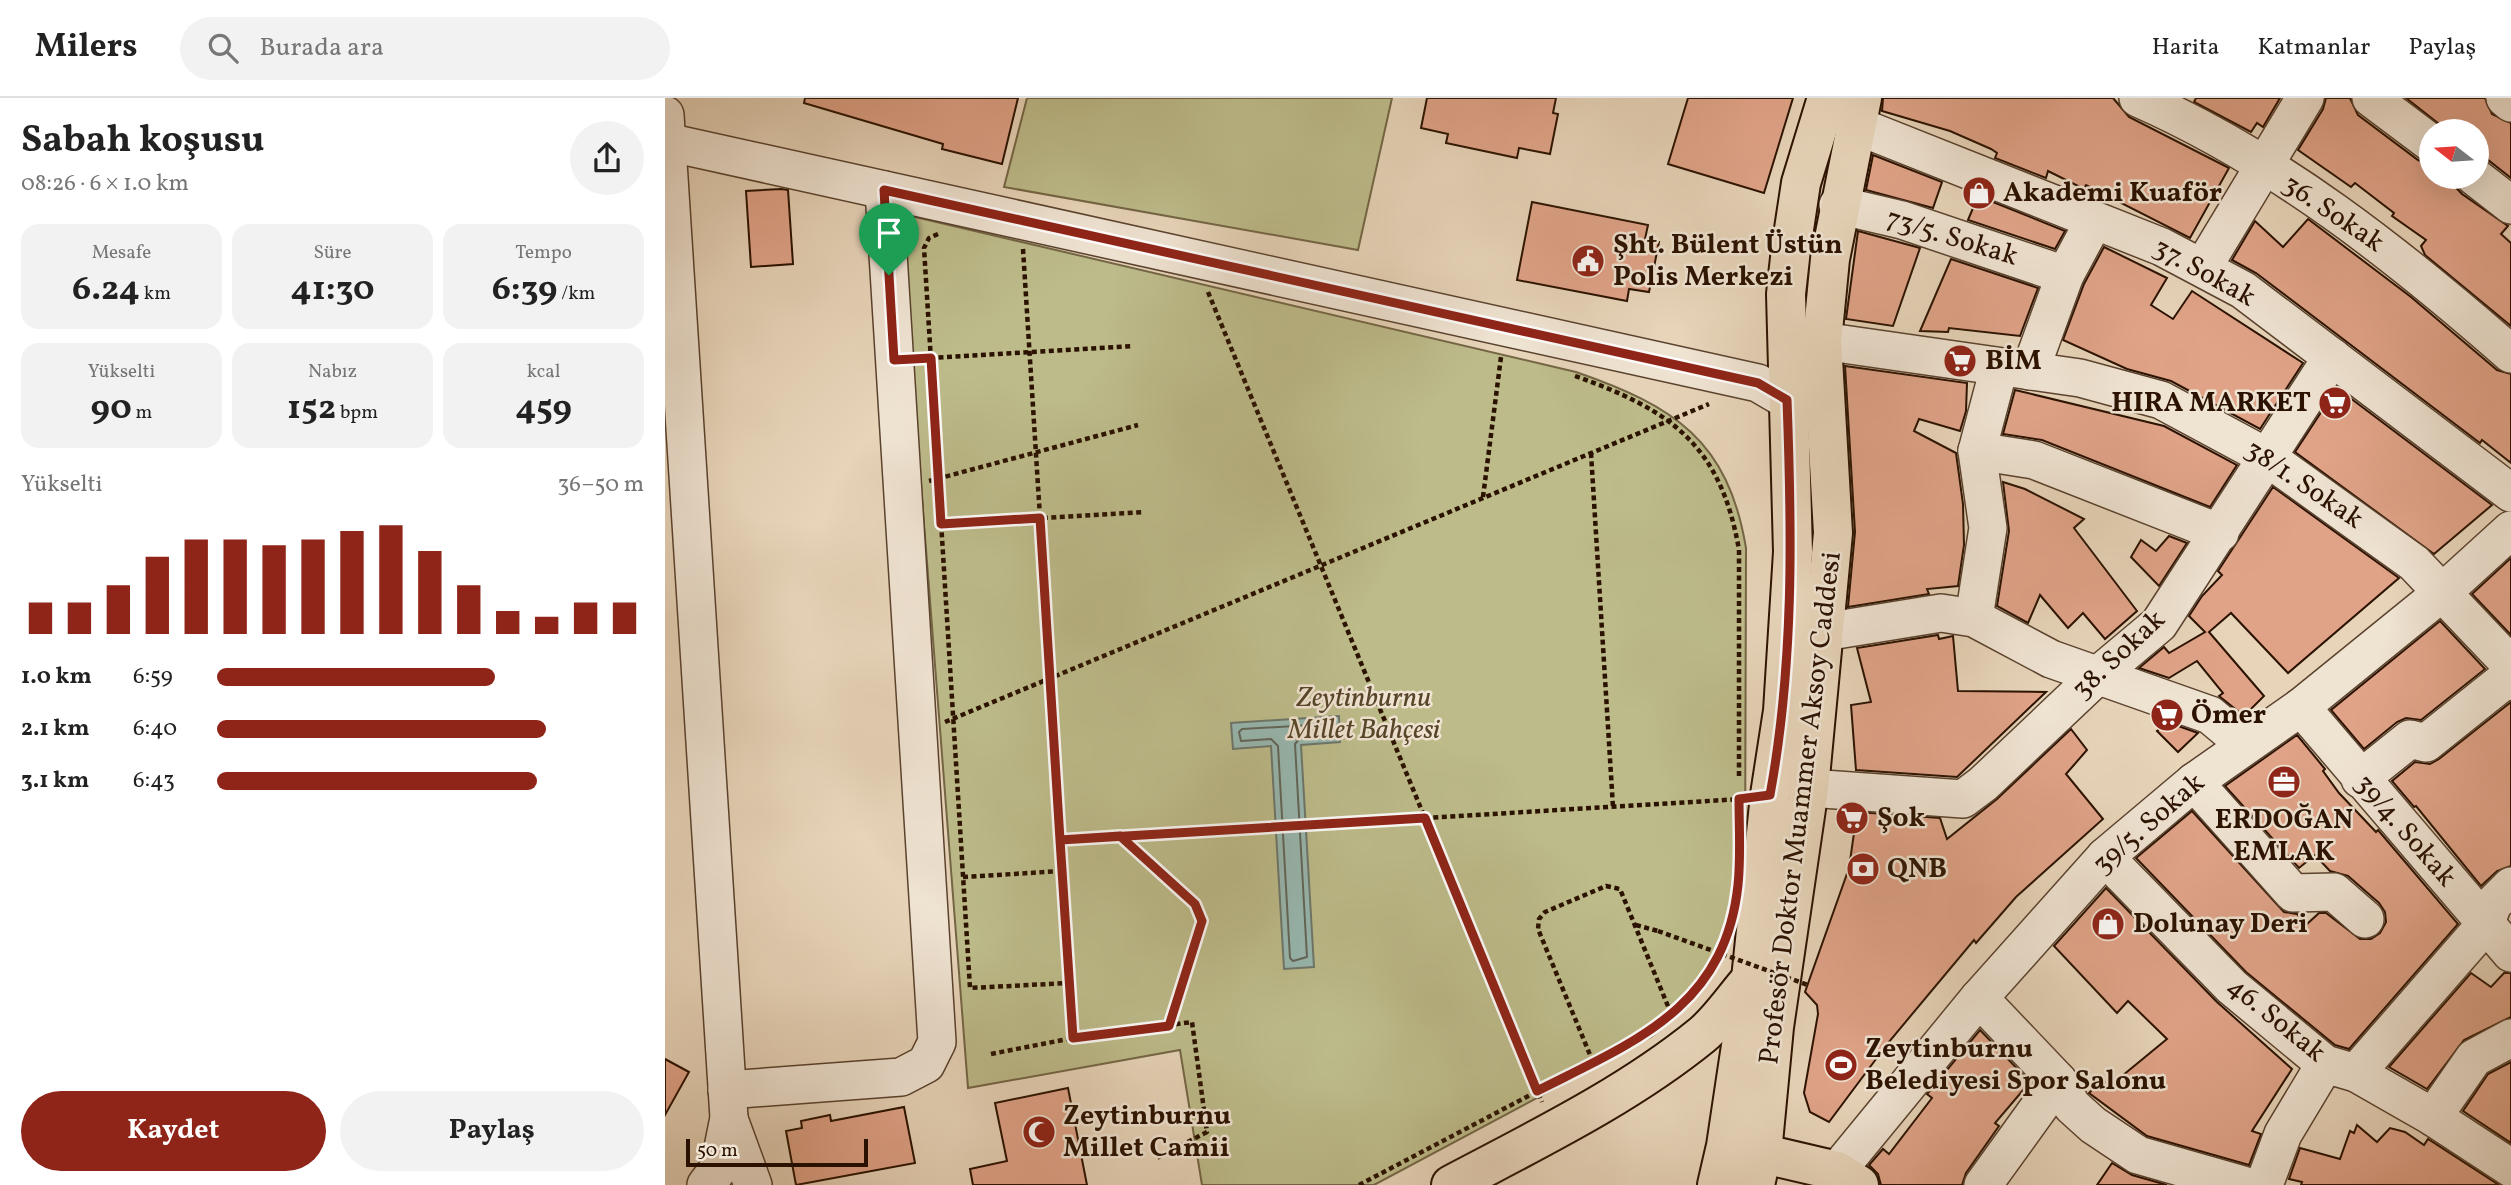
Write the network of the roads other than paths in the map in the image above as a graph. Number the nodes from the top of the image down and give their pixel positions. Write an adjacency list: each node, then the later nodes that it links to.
1 (1827, 98): 24 (main road, Profesör Doktor Muammer Aksoy Caddesi)
2 (2138, 98): 8 (street, 36. Sokak)
3 (2305, 98): 11 (street)
4 (2371, 98): 10 (street)
5 (2505, 98): 6 (street)
6 (2511, 103)
7 (1860, 105): 14 (main road, Profesör Doktor Muammer Aksoy Caddesi); 16 (street, 37. Sokak)
8 (2181, 106): 11 (street, 36. Sokak)
9 (666, 128): 13 (street); 17 (street)
10 (2419, 135)
11 (2262, 166): 18 (street); 21 (street, 36. Sokak)
12 (2489, 188): 15 (street)
13 (884, 190): 24 (street); 52 (street)
14 (1838, 205): 19 (street, 73/5. Sokak); 20 (main road, Profesör Doktor Muammer Aksoy Caddesi)
15 (2511, 205)
16 (2094, 221): 18 (street, 37. Sokak); 19 (street)
17 (670, 261): 25 (street)
18 (2203, 267): 22 (street, 37. Sokak)
19 (2065, 275): 23 (street)
20 (1822, 341): 23 (street, 38/1. Sokak); 33 (main road, Profesör Doktor Muammer Aksoy Caddesi)
21 (2511, 354)
22 (2332, 357): 27 (street, 38. Sokak); 28 (street, 37. Sokak)
23 (2014, 369): 26 (street); 27 (street, 38/1. Sokak)
24 (1773, 392): 47 (main road, Profesör Doktor Muammer Aksoy Caddesi)
25 (674, 409): 52 (street)
26 (1977, 451): 30 (street); 32 (street)
27 (2265, 456): 30 (street, 38. Sokak); 31 (street, 38/1. Sokak)
28 (2511, 493)
29 (2511, 530): 31 (street, 39/5. Sokak)
30 (2220, 533): 35 (street, 38. Sokak)
31 (2444, 591): 34 (street, 38/1. Sokak); 37 (street, 39/5. Sokak)
32 (1974, 618): 33 (street); 35 (street)
33 (1823, 632): 41 (main road, Profesör Doktor Muammer Aksoy Caddesi)
34 (2511, 665)
35 (2097, 676): 38 (street); 41 (street, 38. Sokak)
36 (2511, 681): 39 (street)
37 (2301, 707): 38 (street, 39/5. Sokak); 39 (street, 39/4. Sokak)
38 (2246, 745): 40 (street, 39/5. Sokak)
39 (2360, 779): 45 (street, 39/4. Sokak)
40 (2193, 782): 42 (street, 39/5. Sokak); 44 (street)
41 (1809, 788): 54 (main road, Profesör Doktor Muammer Aksoy Caddesi)
42 (2105, 857): 48 (street, 39/5. Sokak); 50 (street, 46. Sokak)
43 (2511, 886): 45 (street)
44 (2365, 919)
45 (2486, 925): 46 (street, 39/4. Sokak); 50 (street)
46 (2511, 953)
47 (1751, 979): 54 (main road, Profesör Doktor Muammer Aksoy Caddesi); 59 (main road)
48 (1979, 998): 51 (street); 56 (street, 39/5. Sokak)
49 (2511, 1038): 53 (street)
50 (2341, 1068): 53 (street, 46. Sokak); 63 (street)
51 (2058, 1081): 61 (street); 62 (street)
52 (728, 1104): 57 (street); 58 (street)
53 (2433, 1117): 55 (street, 46. Sokak)
54 (1748, 1161): 56 (main road); 60 (main road, Profesör Doktor Muammer Aksoy Caddesi)
55 (2509, 1162)
56 (1848, 1178)
57 (706, 1185)
58 (753, 1185)
59 (1451, 1185)
60 (1717, 1185)
61 (1983, 1185)
62 (2243, 1185)
63 (2264, 1185)

